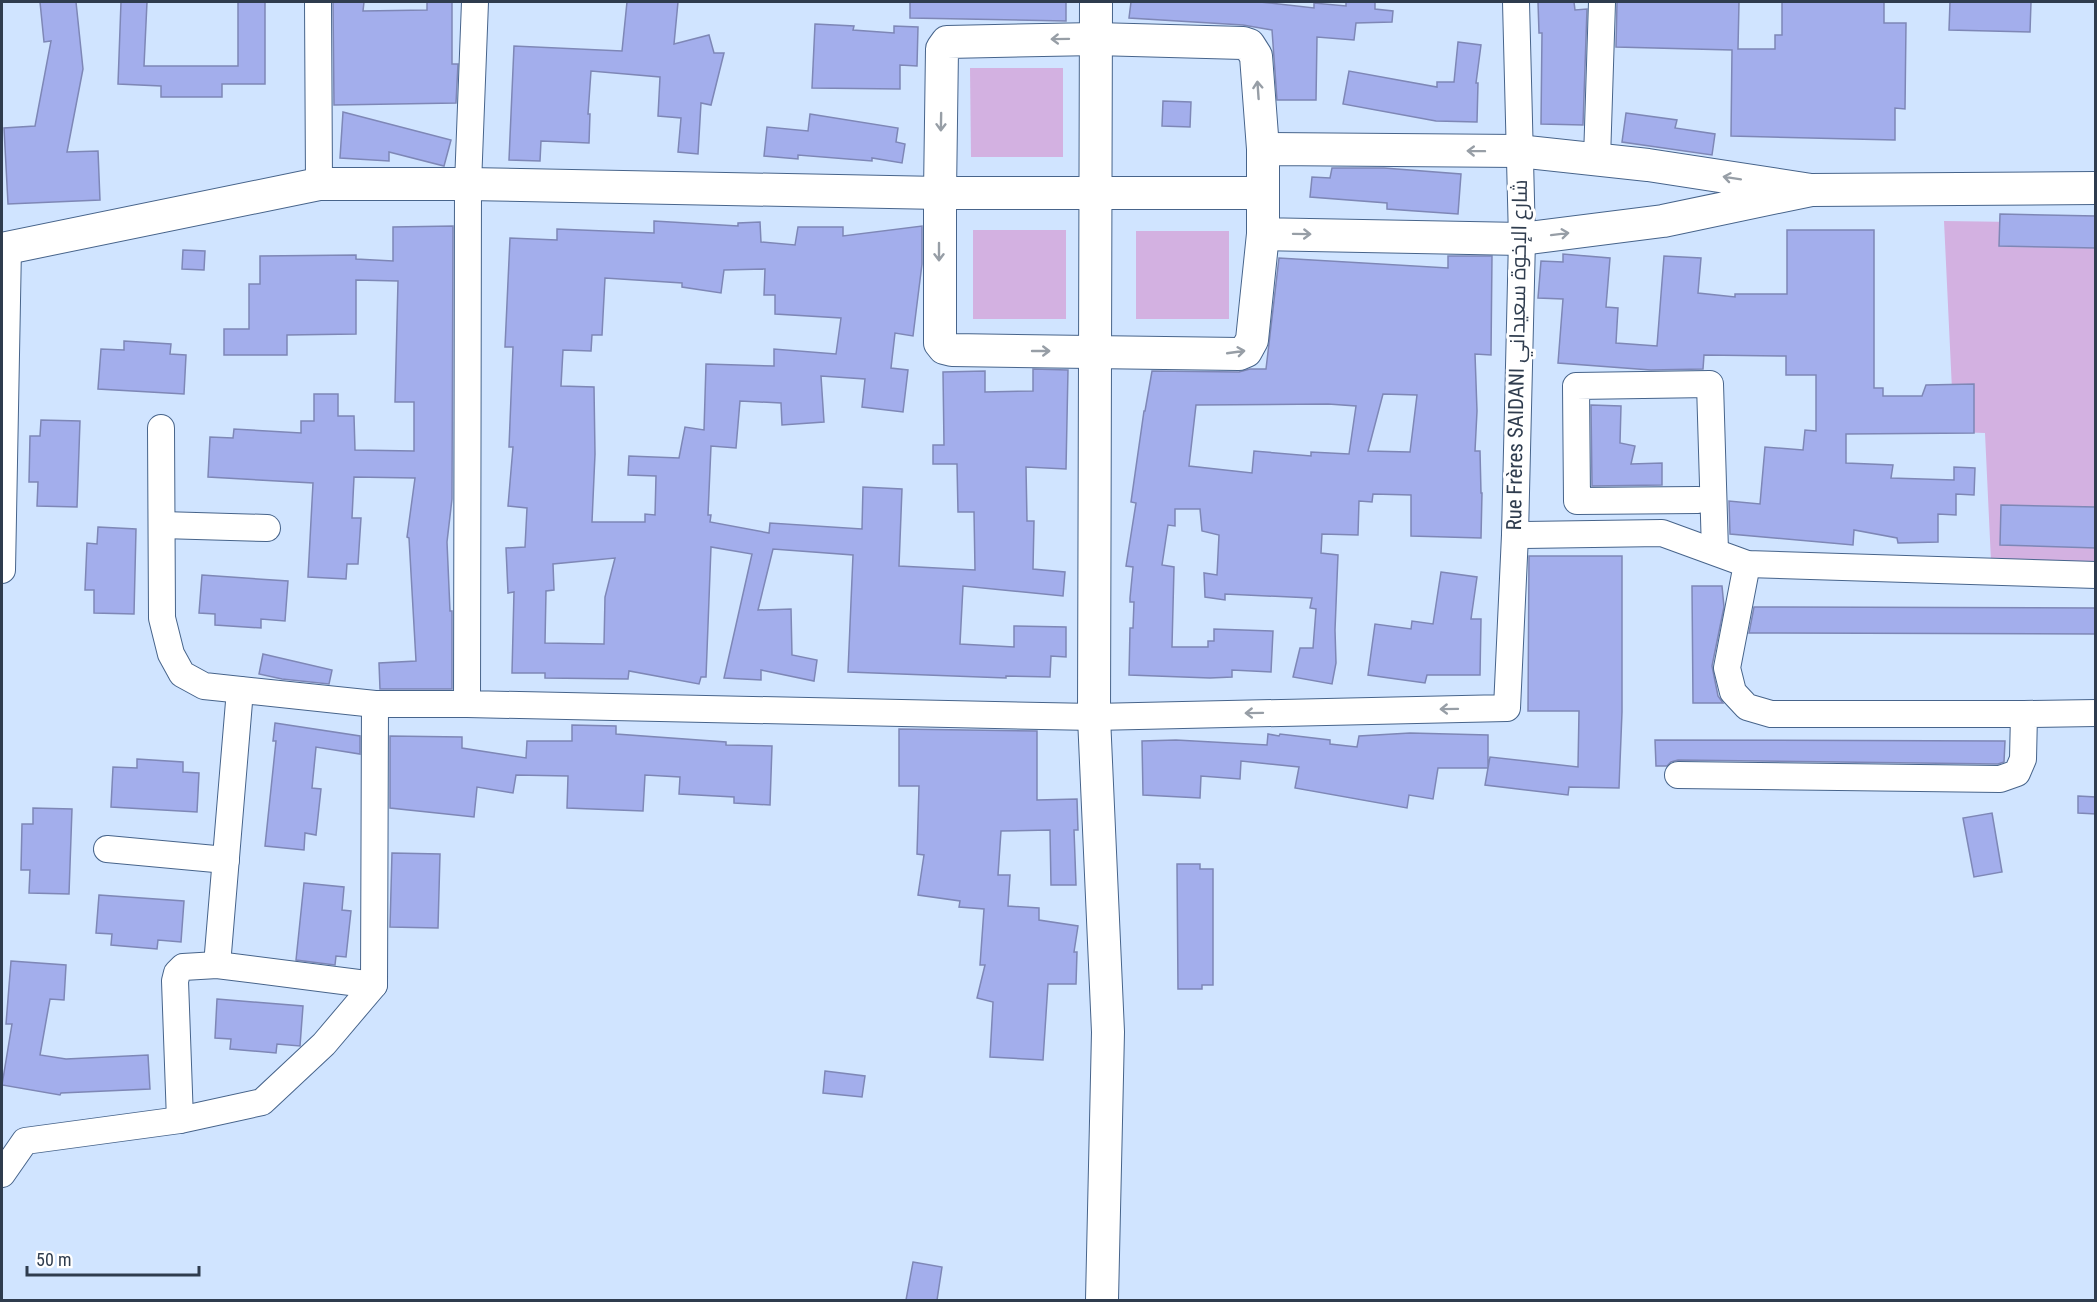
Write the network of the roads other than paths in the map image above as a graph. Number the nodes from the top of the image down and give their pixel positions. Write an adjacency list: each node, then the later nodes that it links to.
1 (318, 2): 10 (street)
2 (475, 2): 11 (street)
3 (1096, 2): 6 (main road)
4 (1516, 2): 8 (street, Rue Frères SAIDANI شارع الإخوة سعيداني)
5 (1602, 2): 9 (street)
6 (1096, 39): 7 (main road, one-way to 6); 15 (main road, one-way to 15); 16 (main road)
7 (1263, 149): 8 (main road, one-way to 7); 14 (main road)
8 (1519, 151): 9 (main road); 18 (street, Rue Frères SAIDANI شارع الإخوة سعيداني)
9 (1597, 159): 13 (main road, one-way to 9)
10 (319, 184): 11 (main road); 19 (main road)
11 (468, 184): 15 (main road); 32 (street)
12 (2096, 188): 13 (main road)
13 (1811, 190): 18 (main road, one-way to 13)
14 (1262, 193): 16 (main road); 17 (main road)
15 (940, 194): 16 (main road); 20 (main road, one-way to 20)
16 (1095, 194): 20 (main road)
17 (1263, 234): 18 (main road, one-way to 18); 20 (main road, one-way to 17)
18 (1522, 239): 25 (street, Rue Frères SAIDANI شارع الإخوة سعيداني)
19 (5, 248): 28 (street)
20 (1094, 351): 35 (main road)
21 (161, 428): 23 (street)
22 (1698, 500): 26 (street)
23 (162, 525): 24 (street); 30 (street)
24 (267, 528)
25 (1515, 535): 26 (street); 35 (street, Rue Frères SAIDANI شارع الإخوة سعيداني, one-way to 35)
26 (1715, 551): 27 (street)
27 (1747, 564): 29 (street); 34 (street)
28 (2, 570)
29 (2096, 575)
30 (240, 690): 31 (street); 38 (street)
31 (375, 704): 32 (street); 40 (street)
32 (467, 704): 35 (street)
33 (2096, 713): 34 (street)
34 (2024, 714): 36 (street)
35 (1094, 717): 43 (main road)
36 (1678, 775)
37 (107, 849): 38 (street)
38 (226, 860): 39 (street)
39 (217, 965): 40 (street); 41 (street)
40 (374, 985): 41 (street)
41 (180, 1120): 42 (street)
42 (2, 1174)
43 (1102, 1300)

